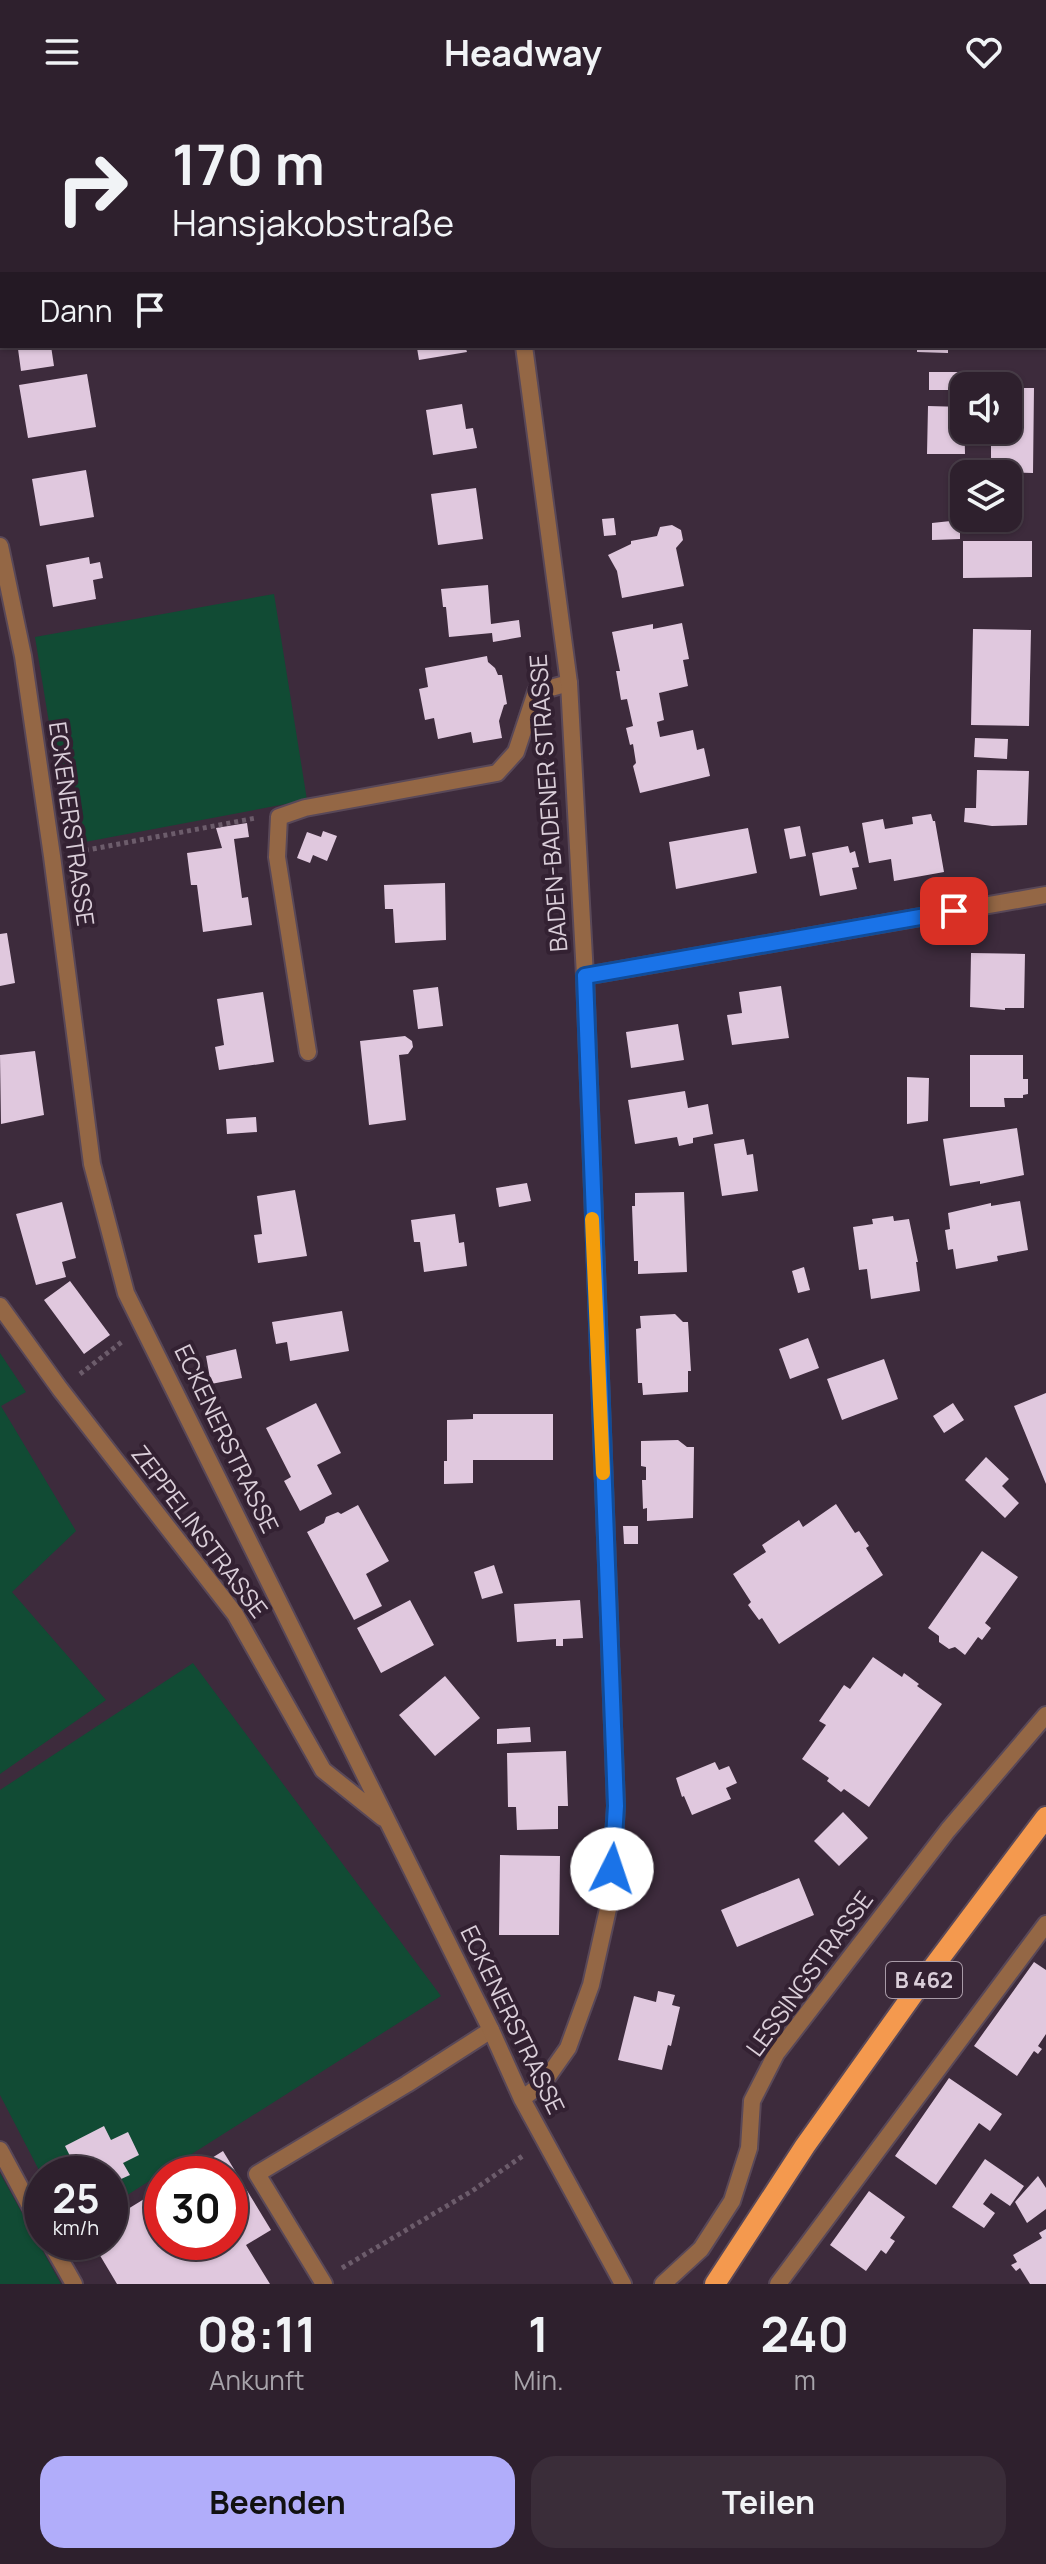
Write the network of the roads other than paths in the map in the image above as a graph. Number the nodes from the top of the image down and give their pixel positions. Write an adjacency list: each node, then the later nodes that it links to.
1 (524, 348): 3 (street, BADEN-BADENER STRASSE)
2 (0, 546): 10 (street, ECKENERSTRASSE)
3 (569, 683): 5 (street, BADEN-BADENER STRASSE); 6 (street)
4 (1046, 895): 5 (street)
5 (585, 976): 13 (street, BADEN-BADENER STRASSE)
6 (308, 1052)
7 (0, 1306): 10 (street, ZEPPELINSTRASSE)
8 (1046, 1715): 20 (street, LESSINGSTRASSE)
9 (1046, 1817): 21 (main road, B 462)
10 (387, 1822): 12 (street, ECKENERSTRASSE)
11 (1046, 1924): 22 (street)
12 (491, 2030): 13 (street, ECKENERSTRASSE); 17 (street)
13 (522, 2099): 19 (street, ECKENERSTRASSE)
14 (0, 2150): 15 (street)
15 (24, 2195)
16 (60, 2260): 18 (street)
17 (323, 2282)
18 (74, 2284)
19 (623, 2284)
20 (663, 2284)
21 (715, 2284)
22 (778, 2284)

